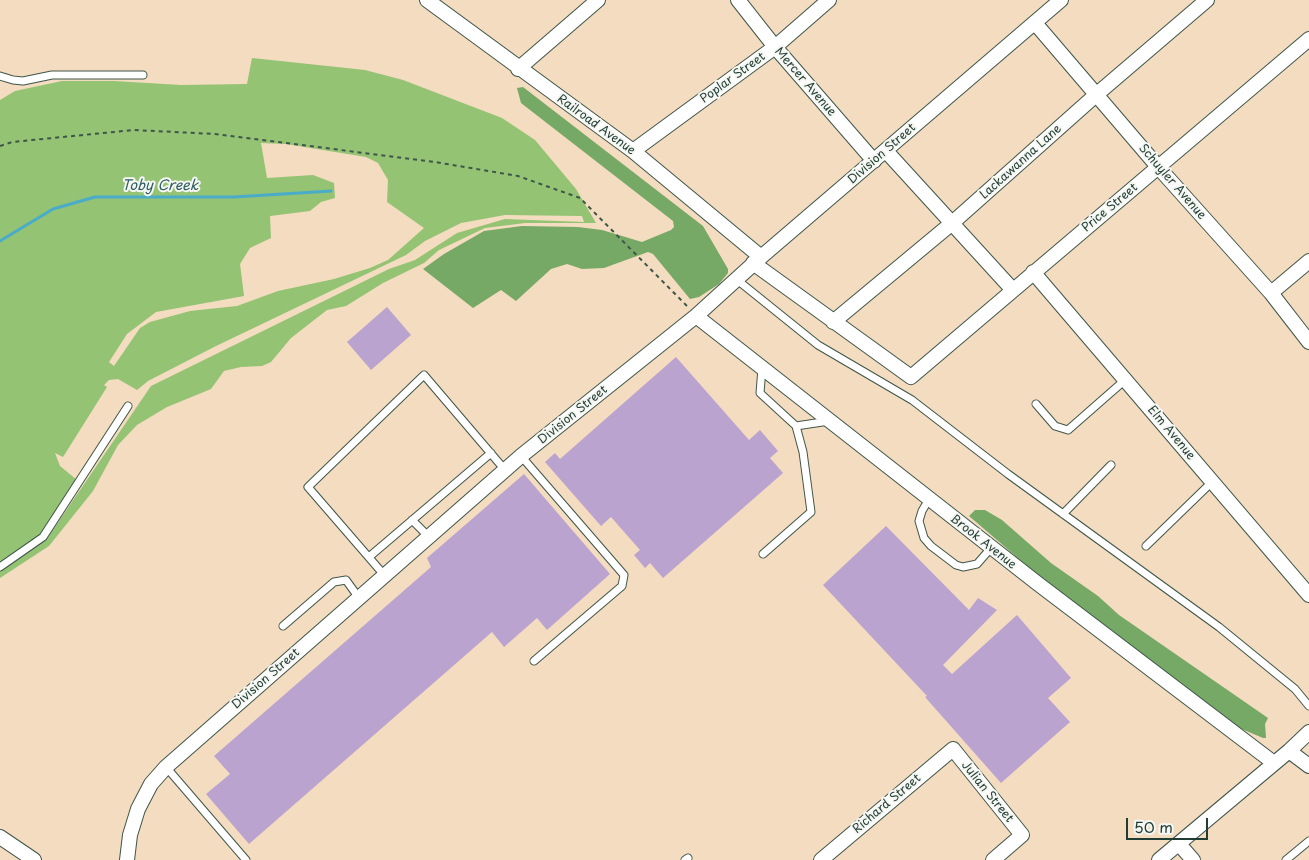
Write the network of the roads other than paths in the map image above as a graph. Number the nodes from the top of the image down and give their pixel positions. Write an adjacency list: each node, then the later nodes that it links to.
1 (427, 0): 10 (street, Railroad Avenue)
2 (598, 0): 10 (street)
3 (738, 0): 9 (street, Mercer Avenue)
4 (829, 0): 9 (street, Poplar Street)
5 (1061, 0): 7 (street, Division Street)
6 (1208, 0): 13 (street, Lackawanna Lane)
7 (1035, 23): 13 (street, Schuyler Avenue); 14 (street, Division Street)
8 (1309, 39): 17 (street, Price Street)
9 (775, 47): 15 (street, Poplar Street); 16 (street, Mercer Avenue)
10 (518, 68): 15 (street, Railroad Avenue)
11 (143, 75): 12 (lane)
12 (0, 76)
13 (1097, 94): 17 (street, Schuyler Avenue); 18 (street, Lackawanna Lane)
14 (886, 150): 16 (street, Division Street); 18 (street)
15 (633, 151): 19 (street, Railroad Avenue)
16 (874, 162): 19 (street, Division Street)
17 (1158, 168): 21 (street, Price Street); 24 (street, Schuyler Avenue)
18 (951, 224): 23 (street); 26 (street, Lackawanna Lane)
19 (757, 260): 22 (street, Division Street); 26 (street, Railroad Avenue)
20 (1309, 261): 24 (street)
21 (1033, 272): 23 (street, Price Street); 30 (street, Elm Avenue)
22 (736, 279): 25 (street, Division Street); 41 (lane)
23 (1012, 289): 29 (street, Price Street)
24 (1271, 294): 27 (street, Schuyler Avenue)
25 (696, 316): 28 (street, Brook Avenue); 36 (street, Division Street)
26 (833, 322): 29 (street, Railroad Avenue)
27 (1309, 342)
28 (762, 368): 33 (street, Brook Avenue); 34 (lane)
29 (910, 377)
30 (1126, 380): 31 (lane); 39 (street, Elm Avenue)
31 (1036, 404)
32 (128, 406): 48 (lane)
33 (830, 421): 34 (lane); 40 (street, Brook Avenue)
34 (796, 426): 46 (lane)
35 (491, 453): 38 (lane); 42 (lane); 47 (lane)
36 (521, 456): 38 (street, Division Street); 53 (lane)
37 (1111, 465): 41 (lane)
38 (505, 470): 43 (street, Division Street)
39 (1212, 482): 44 (lane); 50 (street, Elm Avenue)
40 (929, 499): 45 (street, Brook Avenue); 45 (lane)
41 (1063, 514): 54 (lane)
42 (412, 520): 43 (lane); 47 (lane)
43 (429, 537): 49 (street, Division Street)
44 (1146, 546)
45 (991, 548): 58 (street, Brook Avenue)
46 (763, 554)
47 (369, 557): 49 (lane)
48 (0, 567)
49 (384, 576): 51 (street, Division Street)
50 (1309, 595)
51 (359, 598): 52 (lane); 60 (street, Division Street)
52 (283, 626)
53 (534, 661)
54 (1309, 706)
55 (1309, 732): 57 (street)
56 (953, 749): 67 (street, Richard Street); 68 (street, Julian Street)
57 (1289, 751): 58 (street); 59 (street)
58 (1274, 763): 63 (street)
59 (1309, 766)
60 (166, 767): 65 (street, Division Street); 66 (lane)
61 (0, 837): 64 (street)
62 (1309, 841): 71 (lane)
63 (1178, 844): 69 (street); 70 (street)
64 (34, 860)
65 (128, 860)
66 (246, 860)
67 (822, 860)
68 (993, 860)
69 (1159, 860)
70 (1192, 860)
71 (1286, 860)

